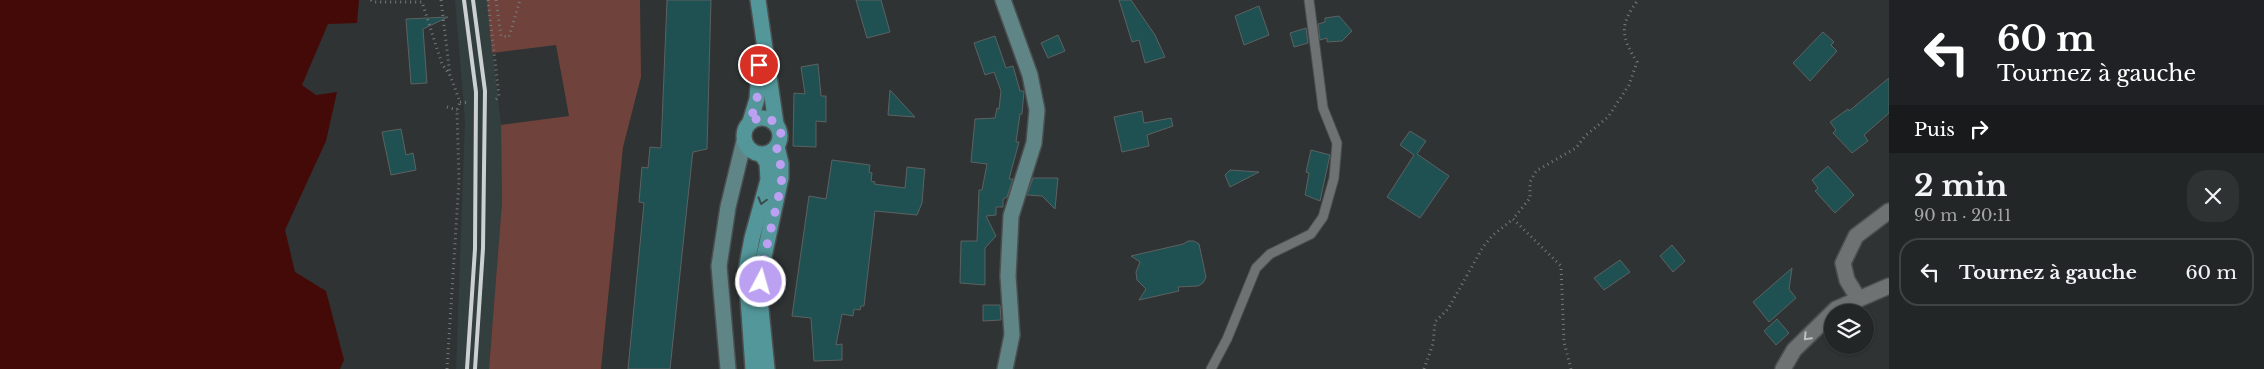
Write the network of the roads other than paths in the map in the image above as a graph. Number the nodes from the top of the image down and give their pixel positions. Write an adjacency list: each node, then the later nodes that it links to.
1 (758, 0): 4 (main road)
2 (1003, 0): 17 (main road)
3 (1309, 0): 18 (lane)
4 (762, 31): 5 (main road); 6 (main road)
5 (750, 122): 6 (main road); 7 (main road)
6 (776, 124): 8 (main road)
7 (744, 141): 9 (main road); 10 (main road)
8 (777, 147): 9 (main road); 16 (main road)
9 (759, 154): 10 (main road); 15 (main road, one-way to 15)
10 (737, 174): 14 (main road)
11 (1889, 211): 13 (street)
12 (1889, 286): 13 (street)
13 (1858, 298): 19 (street, one-way to 19)
14 (728, 369)
15 (753, 369)
16 (767, 369)
17 (1005, 369)
18 (1211, 369)
19 (1783, 369)

